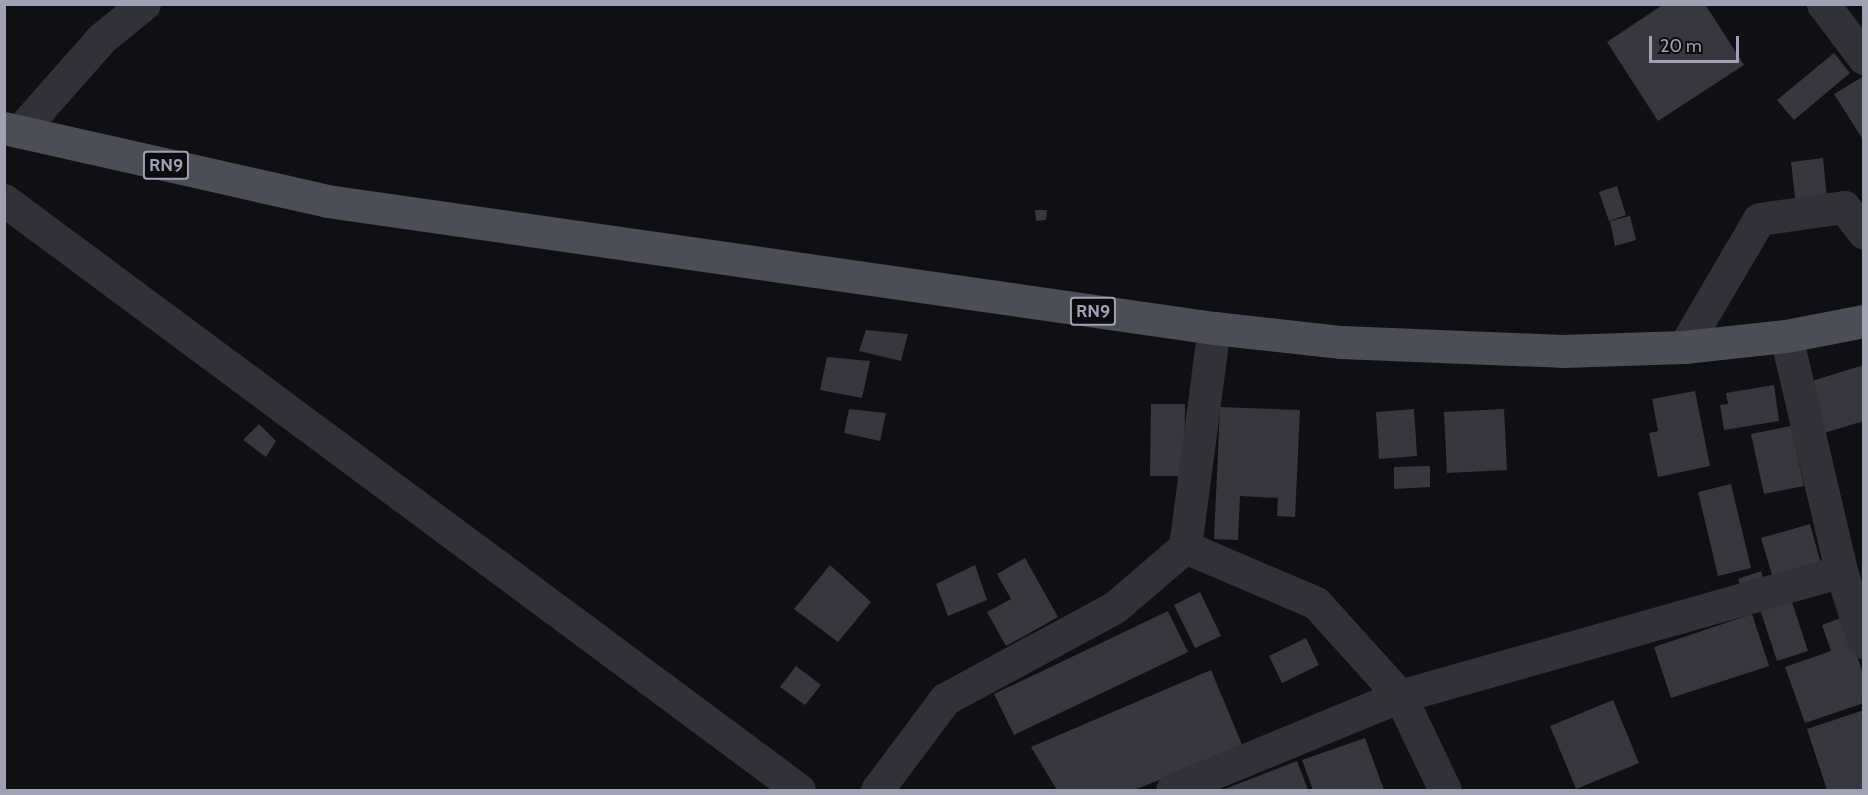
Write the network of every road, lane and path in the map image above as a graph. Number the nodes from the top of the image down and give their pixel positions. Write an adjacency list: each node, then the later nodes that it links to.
1 (144, 4): 4 (street)
2 (1823, 4): 3 (street)
3 (1863, 58)
4 (12, 130): 8 (main road, RN9)
5 (4, 200): 16 (street)
6 (1863, 233): 10 (street)
7 (1863, 321): 9 (main road, RN9)
8 (1214, 328): 10 (main road, RN9); 11 (street)
9 (1786, 336): 10 (main road, RN9); 12 (street)
10 (1684, 347)
11 (1185, 547): 14 (street); 17 (street)
12 (1841, 571): 13 (street); 14 (street)
13 (1863, 642)
14 (1400, 696): 15 (street); 18 (street)
15 (1440, 789)
16 (799, 790)
17 (877, 790)
18 (1172, 790)

